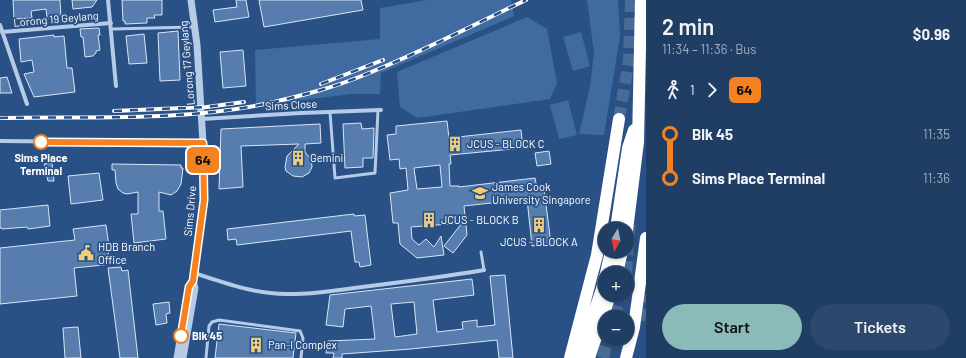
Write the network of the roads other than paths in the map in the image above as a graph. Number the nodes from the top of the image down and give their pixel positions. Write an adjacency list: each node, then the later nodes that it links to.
1 (108, 0): 4 (street, Lorong 19 Geylang)
2 (641, 0): 15 (highway)
3 (192, 1): 6 (street, Lorong 17 Geylang)
4 (111, 23): 7 (street, Lorong 19 Geylang); 8 (street, Lorong 19 Geylang)
5 (0, 25): 8 (street)
6 (195, 27): 7 (lane); 13 (street, Lorong 17 Geylang)
7 (112, 29): 9 (street, Lorong 19 Geylang)
8 (2, 32): 10 (street)
9 (116, 86)
10 (27, 104)
11 (379, 110): 12 (street, Sims Close); 12 (lane)
12 (330, 112): 13 (street, Sims Close)
13 (202, 119): 17 (street, Sims Drive)
14 (619, 119): 18 (highway)
15 (637, 119): 19 (highway); 20 (highway)
16 (0, 141): 17 (street)
17 (203, 143): 24 (street, Sims Drive)
18 (604, 207): 32 (highway); 33 (highway)
19 (617, 222)
20 (628, 222)
21 (646, 238): 36 (highway)
22 (481, 252): 23 (lane)
23 (484, 270): 24 (street)
24 (194, 273): 25 (street, Sims Drive)
25 (193, 281): 28 (street, Sims Drive); 29 (street, Sims Drive)
26 (598, 301): 34 (highway)
27 (608, 302): 35 (highway)
28 (177, 358)
29 (183, 358)
30 (206, 358): 31 (lane)
31 (301, 358)
32 (561, 358)
33 (570, 358)
34 (579, 358)
35 (589, 358)
36 (626, 358)

